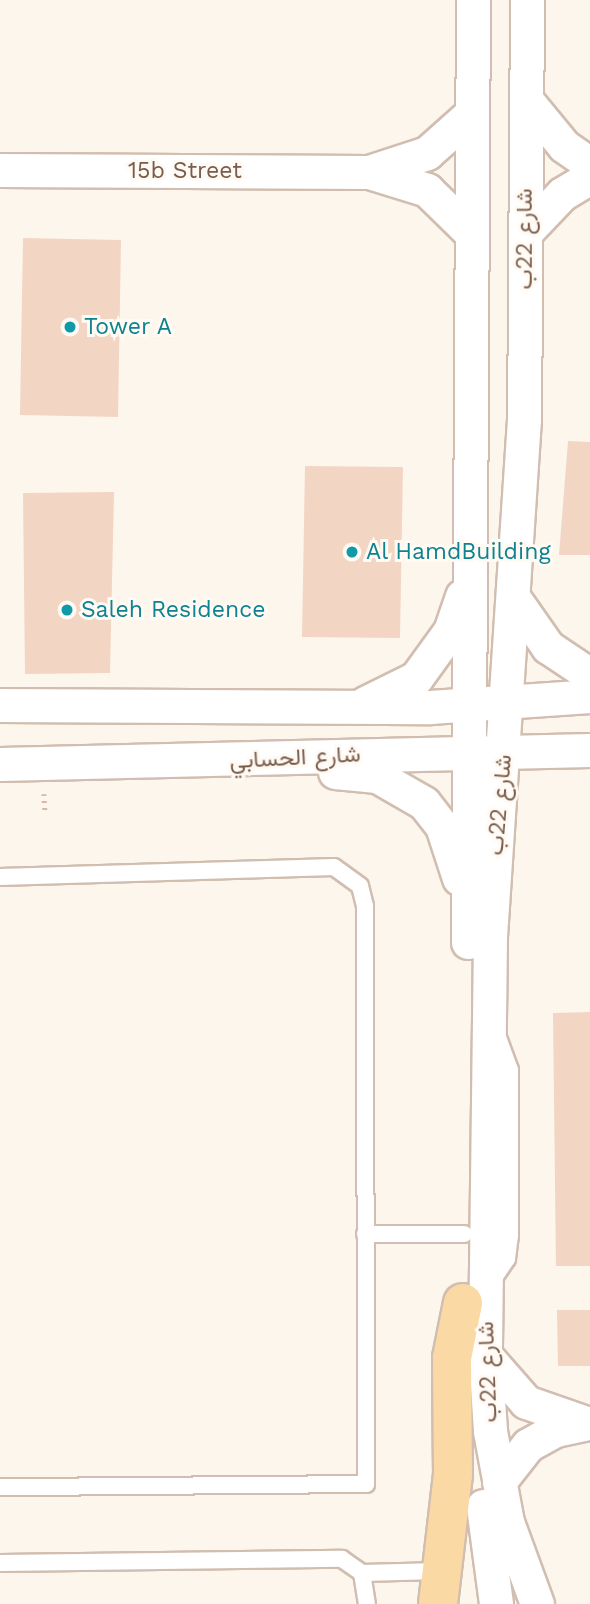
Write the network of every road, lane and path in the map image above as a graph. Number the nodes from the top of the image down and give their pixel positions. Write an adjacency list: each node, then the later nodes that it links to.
1 (473, 0): 4 (street, شارع 22ب)
2 (527, 0): 3 (street, شارع 22ب)
3 (527, 101): 5 (street); 10 (street, شارع 22ب)
4 (472, 113): 7 (street, 15b Street); 9 (street, شارع 22ب)
5 (590, 164)
6 (0, 170): 7 (street, 15b Street)
7 (369, 172): 9 (street, 15b Street)
8 (590, 177): 10 (street)
9 (470, 232): 11 (street, شارع 22ب)
10 (525, 233): 12 (street, شارع 22ب)
11 (467, 573): 17 (street, شارع 22ب); 18 (street)
12 (513, 597): 13 (street); 16 (street, شارع 22ب)
13 (590, 675)
14 (590, 696): 16 (street, شارع الحسابي)
15 (0, 705): 18 (street, شارع الحسابي)
16 (507, 705): 17 (street, شارع الحسابي); 21 (street, شارع 22ب)
17 (470, 706): 18 (street, شارع الحسابي); 20 (street, شارع 22ب)
18 (349, 708)
19 (590, 750): 21 (street, شارع الحسابي)
20 (470, 755): 21 (street, شارع الحسابي); 22 (street, شارع الحسابي); 25 (street, شارع 22ب)
21 (504, 755): 28 (street, شارع 22ب)
22 (278, 762): 23 (street, شارع الحسابي); 25 (street)
23 (0, 764)
24 (0, 877): 26 (lane)
25 (469, 915): 27 (street, شارع 22ب)
26 (365, 1234): 27 (lane); 32 (lane)
27 (464, 1234): 28 (street, شارع 22ب)
28 (474, 1296): 29 (street, شارع 22ب); 35 (main road); 37 (street, شارع 22ب)
29 (485, 1355): 30 (street); 31 (street, شارع 22ب)
30 (588, 1423): 31 (street)
31 (499, 1482): 38 (street, شارع 22ب)
32 (0, 1487)
33 (0, 1563): 34 (lane)
34 (362, 1573): 35 (lane); 36 (lane)
35 (438, 1587)
36 (367, 1604)
37 (496, 1604)
38 (537, 1604)

